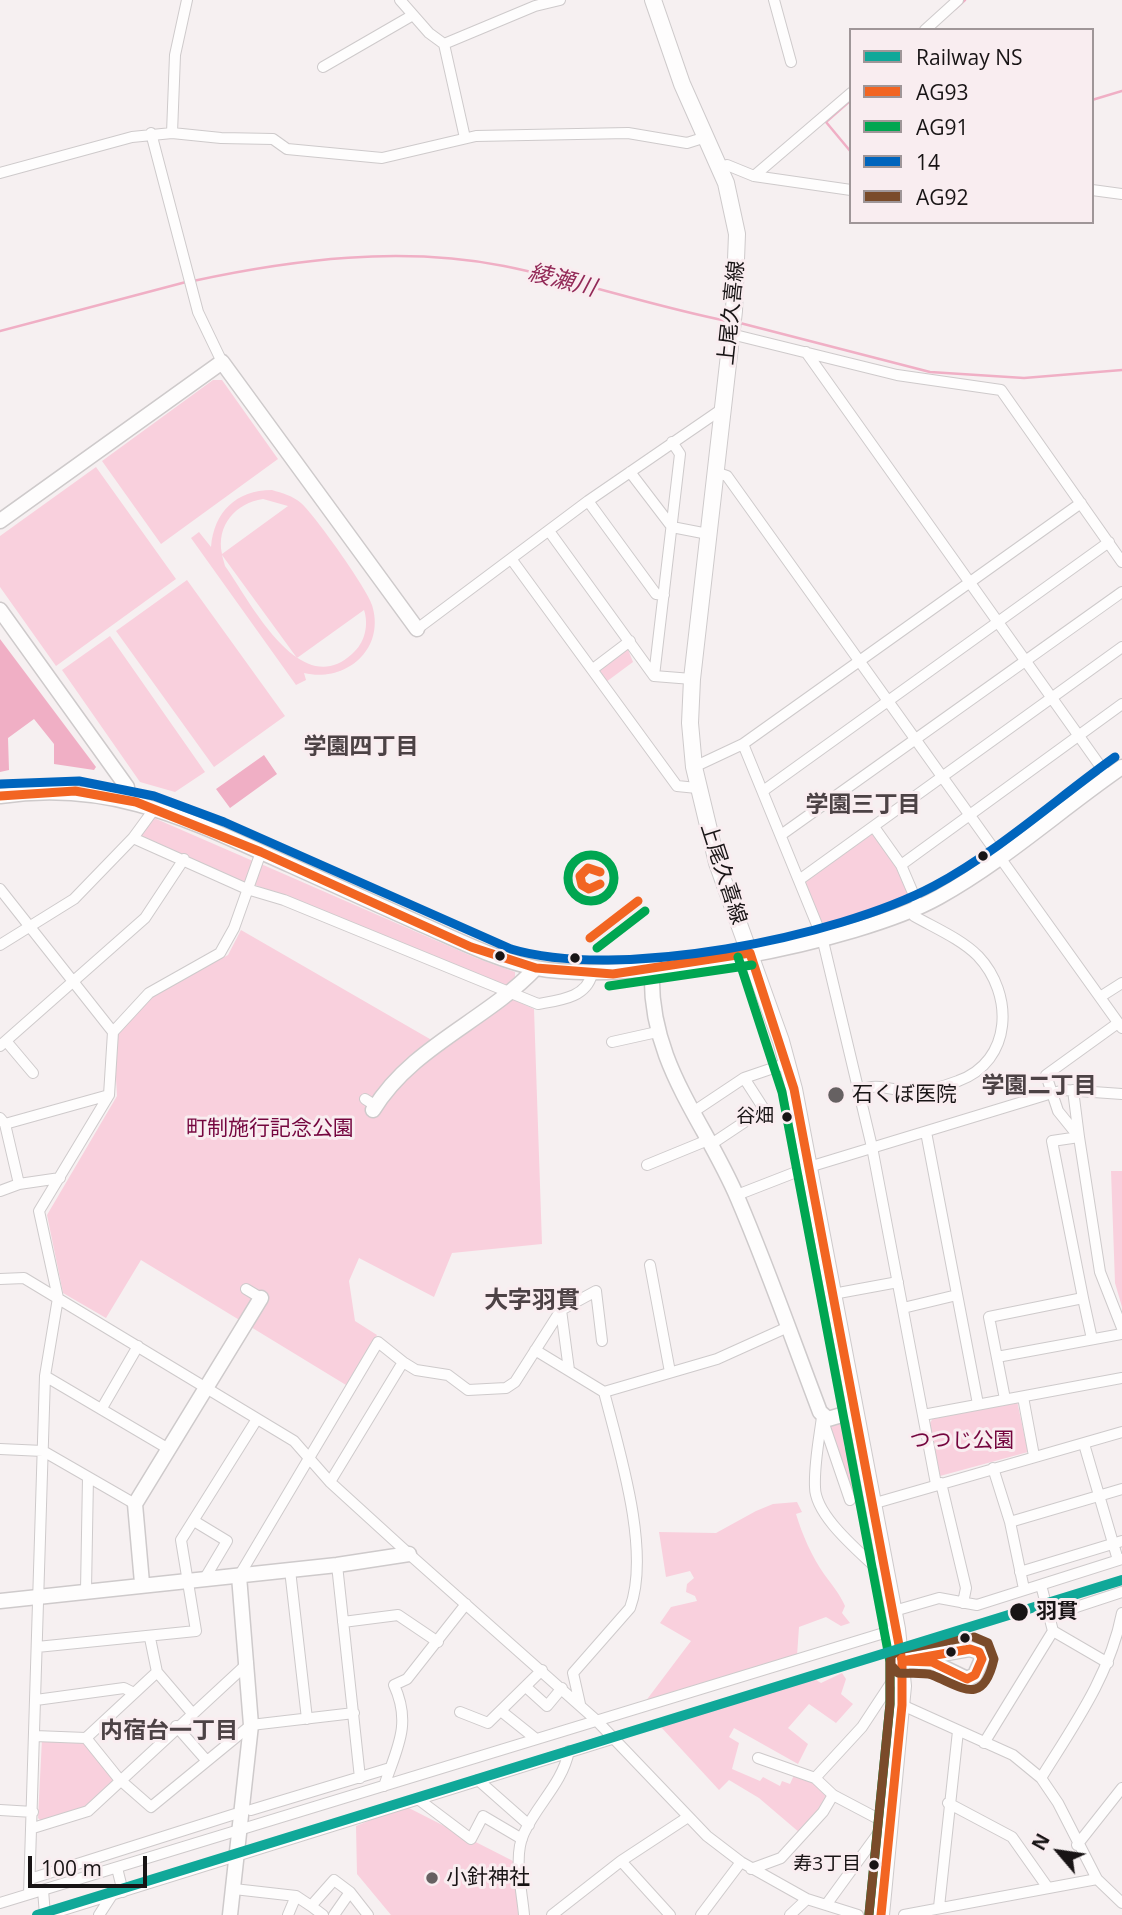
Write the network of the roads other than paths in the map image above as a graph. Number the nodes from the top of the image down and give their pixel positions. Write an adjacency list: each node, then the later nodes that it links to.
1 (187, 0): 14 (street)
2 (400, 0): 7 (street)
3 (560, 0): 9 (street)
4 (653, 0): 15 (main road, 上尾久喜線)
5 (774, 0): 10 (street)
6 (958, 0): 8 (street)
7 (413, 15): 9 (street); 11 (street)
8 (927, 28)
9 (443, 44): 16 (street)
10 (790, 62)
11 (323, 67)
12 (849, 95): 19 (street)
13 (152, 133): 14 (street); 18 (street); 25 (street)
14 (173, 133): 16 (street)
15 (706, 137): 16 (street); 17 (main road, 上尾久喜線)
16 (465, 138)
17 (720, 167): 19 (street); 23 (main road, 上尾久喜線)
18 (0, 173)
19 (754, 176): 20 (street)
20 (849, 190)
21 (1094, 190): 22 (street)
22 (1122, 194)
23 (731, 333): 24 (street); 26 (main road, 上尾久喜線)
24 (806, 352): 31 (street); 39 (street)
25 (222, 362): 32 (street); 44 (street)
26 (722, 410): 27 (street); 29 (main road, 上尾久喜線)
27 (672, 442): 28 (street); 33 (street)
28 (630, 472): 30 (street); 33 (street)
29 (715, 472): 35 (main road, 上尾久喜線); 47 (street)
30 (588, 501): 34 (street); 41 (street)
31 (1081, 503): 36 (street); 39 (street)
32 (0, 521)
33 (672, 527): 35 (street); 41 (street)
34 (549, 531): 37 (street); 45 (street)
35 (708, 534): 51 (main road, 上尾久喜線)
36 (1109, 542): 38 (street); 43 (street)
37 (512, 560): 44 (street); 49 (street)
38 (1122, 562)
39 (969, 582): 43 (street); 47 (street)
40 (1122, 592): 48 (street)
41 (664, 595): 50 (street)
42 (0, 610): 65 (street)
43 (998, 622): 48 (street); 53 (street)
44 (416, 629)
45 (630, 641): 49 (street); 50 (street)
46 (1122, 647): 52 (street)
47 (861, 661): 53 (street); 57 (street)
48 (1024, 661): 52 (street); 56 (street)
49 (593, 669): 62 (street)
50 (654, 676): 51 (street)
51 (692, 679): 59 (main road, 上尾久喜線)
52 (1051, 698): 55 (street); 60 (street)
53 (890, 702): 56 (street); 63 (street)
54 (1122, 704): 55 (street)
55 (1080, 736): 61 (street); 67 (street)
56 (917, 739): 60 (street); 69 (street)
57 (743, 744): 59 (street); 63 (street)
58 (1122, 766): 61 (street)
59 (694, 767): 62 (main road, 上尾久喜線)
60 (944, 776): 67 (street); 68 (street)
61 (1108, 777): 72 (street)
62 (698, 788): 82 (main road, 上尾久喜線)
63 (763, 791): 69 (street)
64 (0, 796): 65 (street)
65 (126, 799): 66 (street)
66 (155, 808): 70 (street); 71 (street)
67 (971, 814): 72 (street); 74 (street)
68 (874, 827): 74 (street); 75 (street)
69 (781, 835): 75 (street)
70 (133, 838): 73 (street); 79 (street)
71 (261, 852): 77 (street); 83 (street)
72 (1000, 855): 78 (street); 89 (street)
73 (184, 859): 77 (street); 86 (street)
74 (901, 865): 78 (street)
75 (799, 880): 80 (street)
76 (0, 889): 79 (street)
77 (247, 889): 88 (street); 91 (street)
78 (917, 912): 80 (street); 98 (street)
79 (28, 928): 81 (street); 86 (street)
80 (822, 937): 82 (street); 98 (street)
81 (0, 944)
82 (750, 953): 84 (street); 95 (main road, 上尾久喜線)
83 (536, 968): 85 (street); 88 (street)
84 (652, 968): 85 (street); 92 (street)
85 (592, 974): 88 (street)
86 (72, 982): 91 (street); 94 (street)
87 (1122, 983): 89 (street)
88 (510, 993): 103 (street)
89 (1100, 997): 90 (street)
90 (1120, 1026): 100 (street)
91 (113, 1032): 102 (street)
92 (657, 1032): 93 (street); 104 (street)
93 (612, 1042)
94 (3, 1043): 96 (street)
95 (788, 1063): 97 (street); 111 (main road, 上尾久喜線)
96 (33, 1073)
97 (744, 1078): 104 (street); 108 (street)
98 (859, 1090): 109 (street)
99 (1073, 1090): 100 (street); 101 (street); 107 (street)
100 (1052, 1093): 106 (street); 107 (street)
101 (1122, 1094)
102 (109, 1095): 105 (street); 112 (street)
103 (371, 1105)
104 (692, 1112): 108 (street)
105 (2, 1121): 113 (street)
106 (926, 1132): 109 (street); 121 (street)
107 (1079, 1137): 124 (street); 128 (street)
108 (709, 1142): 110 (street); 115 (street)
109 (872, 1147): 111 (street); 118 (street)
110 (647, 1165)
111 (809, 1167): 115 (street); 120 (main road, 上尾久喜線)
112 (60, 1178): 113 (street); 122 (street)
113 (19, 1184): 114 (street)
114 (0, 1191)
115 (737, 1195): 127 (street)
116 (650, 1265): 137 (street)
117 (0, 1279): 122 (street)
118 (898, 1282): 120 (street); 125 (street)
119 (246, 1289): 123 (street)
120 (833, 1294): 146 (main road, 上尾久喜線)
121 (957, 1295): 125 (street); 144 (street)
122 (58, 1297): 132 (street); 138 (street)
123 (261, 1298): 140 (street)
124 (1083, 1298): 130 (street); 134 (street)
125 (903, 1308): 147 (street)
126 (561, 1310): 131 (street); 133 (street); 136 (street)
127 (788, 1327): 137 (street); 148 (street)
128 (1122, 1328)
129 (1122, 1334): 130 (street)
130 (1092, 1339): 134 (street)
131 (603, 1341)
132 (138, 1346): 140 (street); 145 (street)
133 (535, 1350): 135 (street); 136 (street)
134 (997, 1357): 143 (street)
135 (403, 1362): 155 (street); 159 (street)
136 (569, 1370): 141 (street)
137 (670, 1372): 141 (street)
138 (45, 1376): 145 (street); 154 (street)
139 (1122, 1378): 142 (street)
140 (204, 1387): 149 (street); 152 (street)
141 (604, 1392): 208 (street)
142 (1023, 1396): 143 (street); 156 (street)
143 (1005, 1399): 144 (street)
144 (978, 1405): 147 (street)
145 (102, 1408): 152 (street)
146 (855, 1412): 148 (street); 165 (main road, 上尾久喜線)
147 (923, 1415): 160 (street)
148 (822, 1417): 163 (street); 171 (street)
149 (257, 1419): 155 (street); 166 (street)
150 (1122, 1432): 151 (street)
151 (1084, 1444): 156 (street); 162 (street)
152 (167, 1448): 164 (street)
153 (0, 1449): 154 (street)
154 (44, 1451): 158 (street); 183 (street)
155 (310, 1456): 159 (street); 175 (street)
156 (1034, 1456): 157 (street)
157 (993, 1468): 160 (street); 167 (street)
158 (88, 1476): 164 (street); 181 (street)
159 (330, 1482): 169 (street)
160 (939, 1483): 165 (street); 185 (street)
161 (1122, 1489): 162 (street)
162 (1099, 1497): 167 (street); 168 (street)
163 (850, 1500)
164 (135, 1504): 178 (street)
165 (872, 1504): 171 (main road, 上尾久喜線)
166 (194, 1521): 176 (street); 177 (street)
167 (1010, 1522): 174 (street)
168 (1117, 1543): 170 (street); 174 (street)
169 (409, 1554): 172 (street); 186 (street)
170 (1120, 1559): 179 (street)
171 (883, 1562): 187 (main road, 上尾久喜線)
172 (337, 1565): 173 (street); 190 (street)
173 (290, 1570): 175 (street); 214 (street)
174 (1020, 1572): 180 (street)
175 (239, 1576): 176 (street); 198 (street)
176 (205, 1578): 177 (street)
177 (188, 1579): 178 (street); 193 (street)
178 (142, 1583): 181 (street)
179 (1041, 1585): 180 (street); 189 (street)
180 (1024, 1589): 185 (street)
181 (86, 1590): 183 (street)
182 (1122, 1592): 189 (street)
183 (38, 1596): 184 (street); 196 (street)
184 (0, 1601)
185 (963, 1603): 187 (street)
186 (466, 1604): 194 (street); 202 (street)
187 (894, 1611): 191 (main road, 上尾久喜線)
188 (1122, 1613): 195 (street)
189 (1049, 1616): 192 (street)
190 (343, 1622): 194 (street); 213 (street)
191 (897, 1629): 200 (main road, 上尾久喜線); 215 (street)
192 (1053, 1631): 199 (street); 223 (street)
193 (150, 1638): 196 (street); 203 (street)
194 (438, 1642): 227 (street)
195 (1119, 1642): 199 (street)
196 (37, 1647): 207 (street)
197 (955, 1652): 200 (street); 201 (street); 201 (street)
198 (248, 1663): 212 (street); 216 (street)
199 (1108, 1663): 230 (street)
200 (902, 1667): 201 (street); 209 (main road, 上尾久喜線); 229 (street)
201 (946, 1669)
202 (542, 1670): 204 (street); 205 (street)
203 (157, 1672): 206 (street); 212 (street)
204 (526, 1687): 205 (street); 210 (street)
205 (562, 1688): 208 (street)
206 (134, 1693): 207 (street); 220 (street)
207 (36, 1700): 219 (street)
208 (580, 1705): 215 (street)
209 (902, 1705): 218 (street); 245 (main road, 上尾久喜線)
210 (501, 1711): 211 (street); 222 (street)
211 (460, 1712)
212 (192, 1713): 217 (street)
213 (354, 1713): 214 (street); 228 (street)
214 (307, 1719): 216 (street)
215 (596, 1720): 221 (street); 222 (street)
216 (251, 1725): 226 (street); 249 (street)
217 (176, 1726): 226 (street); 231 (street)
218 (958, 1731): 223 (street); 238 (street)
219 (35, 1736): 220 (street); 241 (street)
220 (86, 1738): 231 (street)
221 (615, 1738): 224 (street); 244 (street)
222 (536, 1739): 233 (street)
223 (984, 1743): 230 (street)
224 (569, 1751): 232 (street); 247 (street)
225 (758, 1758): 229 (street)
226 (206, 1760): 231 (street)
227 (390, 1768): 228 (street); 233 (street)
228 (360, 1778): 237 (street)
229 (815, 1778): 235 (street)
230 (1041, 1778): 252 (street)
231 (119, 1780): 248 (street)
232 (478, 1780): 236 (street); 247 (street)
233 (384, 1786): 243 (street)
234 (1122, 1788): 252 (street)
235 (833, 1795): 245 (street); 257 (street)
236 (418, 1799): 250 (street); 253 (street)
237 (280, 1802): 240 (street); 243 (street)
238 (948, 1803): 260 (street); 273 (street)
239 (0, 1810): 241 (street)
240 (251, 1810)
241 (33, 1812): 248 (street)
242 (236, 1814): 246 (street)
243 (283, 1817): 249 (street)
244 (688, 1817): 254 (street); 255 (street)
245 (887, 1824): 271 (street); 287 (main road, 上尾久喜線)
246 (200, 1825): 251 (street); 258 (street)
247 (529, 1825): 250 (street)
248 (33, 1828): 258 (street)
249 (240, 1830): 251 (street); 253 (street)
250 (522, 1839): 283 (street)
251 (204, 1841): 256 (street)
252 (1077, 1845): 259 (street)
253 (238, 1857): 261 (street); 263 (street)
254 (621, 1861): 275 (street); 284 (street)
255 (741, 1862): 257 (street); 285 (street)
256 (117, 1868): 262 (street); 263 (street)
257 (751, 1869): 268 (street)
258 (30, 1879): 265 (street)
259 (1097, 1879): 260 (street); 269 (street)
260 (1048, 1888): 273 (street)
261 (234, 1889): 267 (street); 279 (street)
262 (43, 1890): 265 (street); 277 (street)
263 (123, 1892): 266 (street)
264 (350, 1892): 272 (street); 274 (street); 282 (street)
265 (29, 1894): 270 (street)
266 (112, 1895): 277 (street); 278 (street)
267 (296, 1896): 272 (street); 280 (street)
268 (807, 1899): 271 (street); 286 (street)
269 (1122, 1902)
270 (0, 1903)
271 (826, 1905): 276 (street)
272 (311, 1906): 281 (street)
273 (939, 1907): 288 (street)
274 (366, 1914)
275 (555, 1914)
276 (852, 1914)
277 (46, 1915)
278 (99, 1915)
279 (230, 1915)
280 (288, 1915)
281 (323, 1915)
282 (334, 1915)
283 (524, 1915)
284 (670, 1915)
285 (701, 1915)
286 (790, 1915)
287 (881, 1915)
288 (904, 1915)

